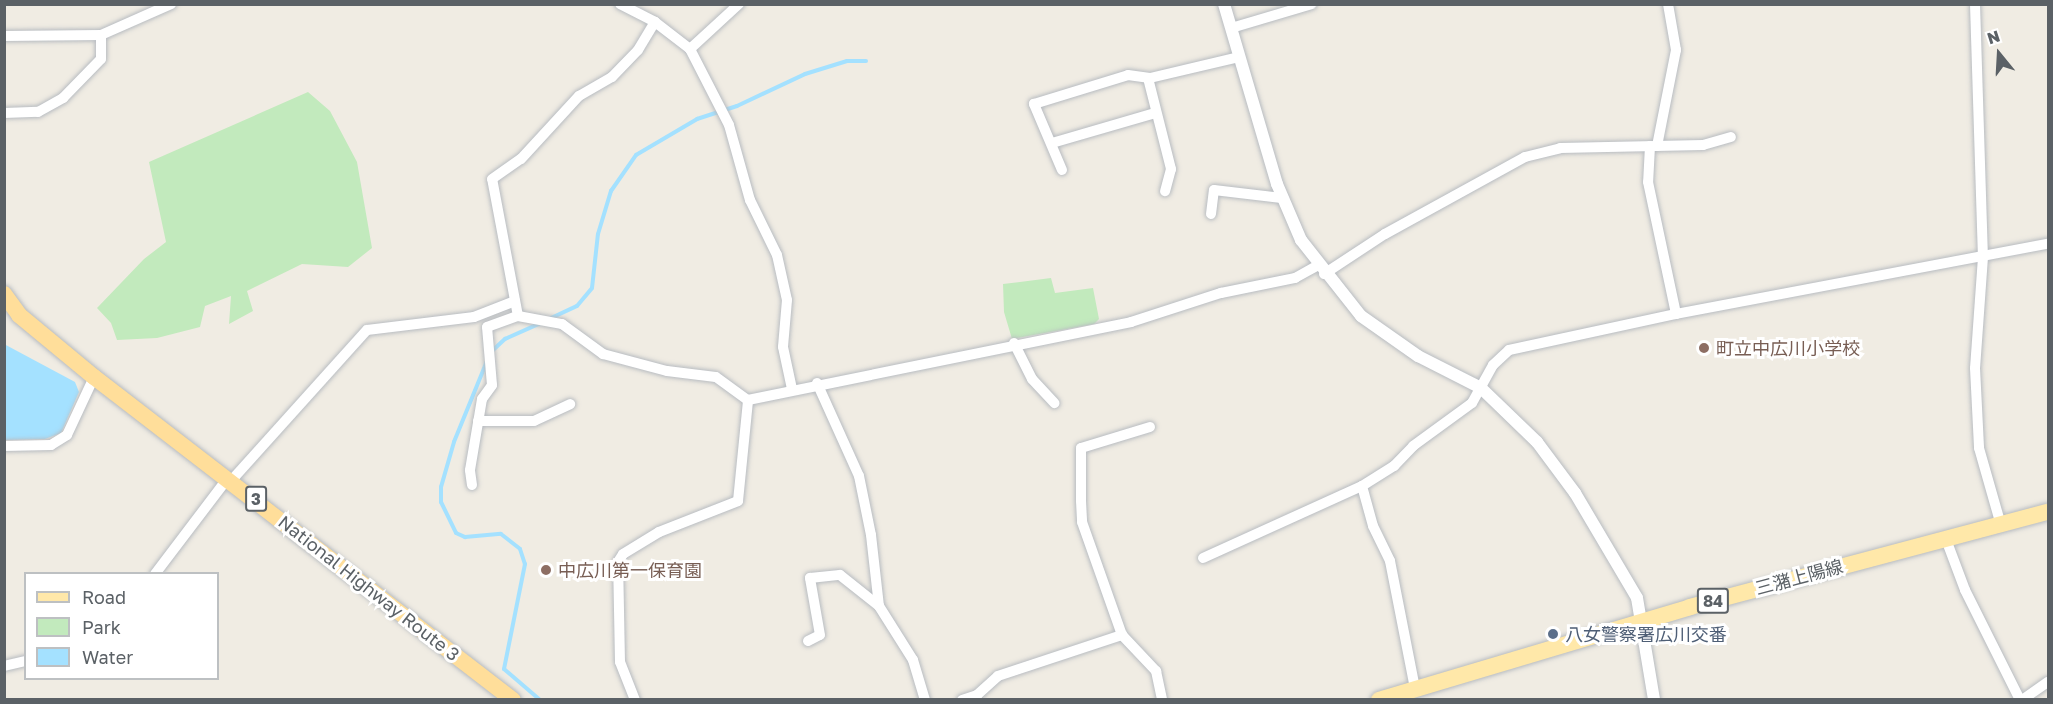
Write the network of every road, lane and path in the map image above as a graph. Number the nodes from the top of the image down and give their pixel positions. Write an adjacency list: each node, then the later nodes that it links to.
1 (171, 4): 10 (street)
2 (620, 4): 8 (street)
3 (739, 4): 12 (street)
4 (1224, 4): 9 (street)
5 (1312, 4): 9 (street)
6 (1668, 4): 19 (street)
7 (1975, 4): 25 (street)
8 (655, 22): 12 (street); 28 (street)
9 (1231, 28): 13 (street)
10 (101, 35): 11 (street); 15 (street)
11 (4, 36)
12 (690, 49): 35 (street)
13 (1239, 57): 14 (street); 22 (street)
14 (1148, 78): 16 (street); 18 (street)
15 (4, 113)
16 (1155, 113): 18 (street); 21 (street)
17 (1731, 137): 19 (street)
18 (1052, 143): 20 (street)
19 (1654, 146): 26 (street); 29 (street)
20 (1062, 170)
21 (1165, 191)
22 (1282, 198): 23 (street); 26 (street)
23 (1211, 214)
24 (2049, 244): 25 (street)
25 (1983, 257): 29 (street); 46 (street)
26 (1321, 269): 31 (street); 34 (street)
27 (4, 294): 32 (highway, National Highway Route 3 / 3)
28 (515, 301): 30 (street); 42 (street)
29 (1676, 314): 34 (street)
30 (518, 316): 36 (street); 39 (street)
31 (1014, 343): 33 (street); 37 (street)
32 (94, 377): 41 (street); 42 (highway, National Highway Route 3 / 3)
33 (817, 383): 35 (street); 50 (street)
34 (1481, 388): 44 (street); 51 (street)
35 (792, 389): 36 (street)
36 (748, 400): 59 (street)
37 (1054, 403)
38 (570, 404): 39 (street)
39 (478, 421): 43 (street)
40 (1150, 427): 52 (street)
41 (4, 446)
42 (230, 479): 49 (street); 58 (highway, National Highway Route 3 / 3)
43 (472, 485)
44 (1362, 486): 48 (street); 57 (street)
45 (2049, 512): 46 (main road, 三潴上陽線 / 84)
46 (2001, 525): 47 (main road, 三潴上陽線 / 84)
47 (1947, 542): 51 (main road, 三潴上陽線 / 84); 65 (street)
48 (1203, 558)
49 (156, 572)
50 (879, 606): 53 (street); 60 (street)
51 (1642, 623): 57 (main road, 三潴上陽線 / 84); 64 (street)
52 (1122, 635): 61 (street); 62 (street)
53 (808, 641)
54 (24, 661): 55 (street)
55 (4, 666)
56 (2049, 682): 65 (street)
57 (1411, 693): 63 (main road, 三潴上陽線 / 84)
58 (513, 699)
59 (635, 699)
60 (925, 699)
61 (962, 699)
62 (1162, 699)
63 (1379, 699)
64 (1654, 699)
65 (2021, 699)

